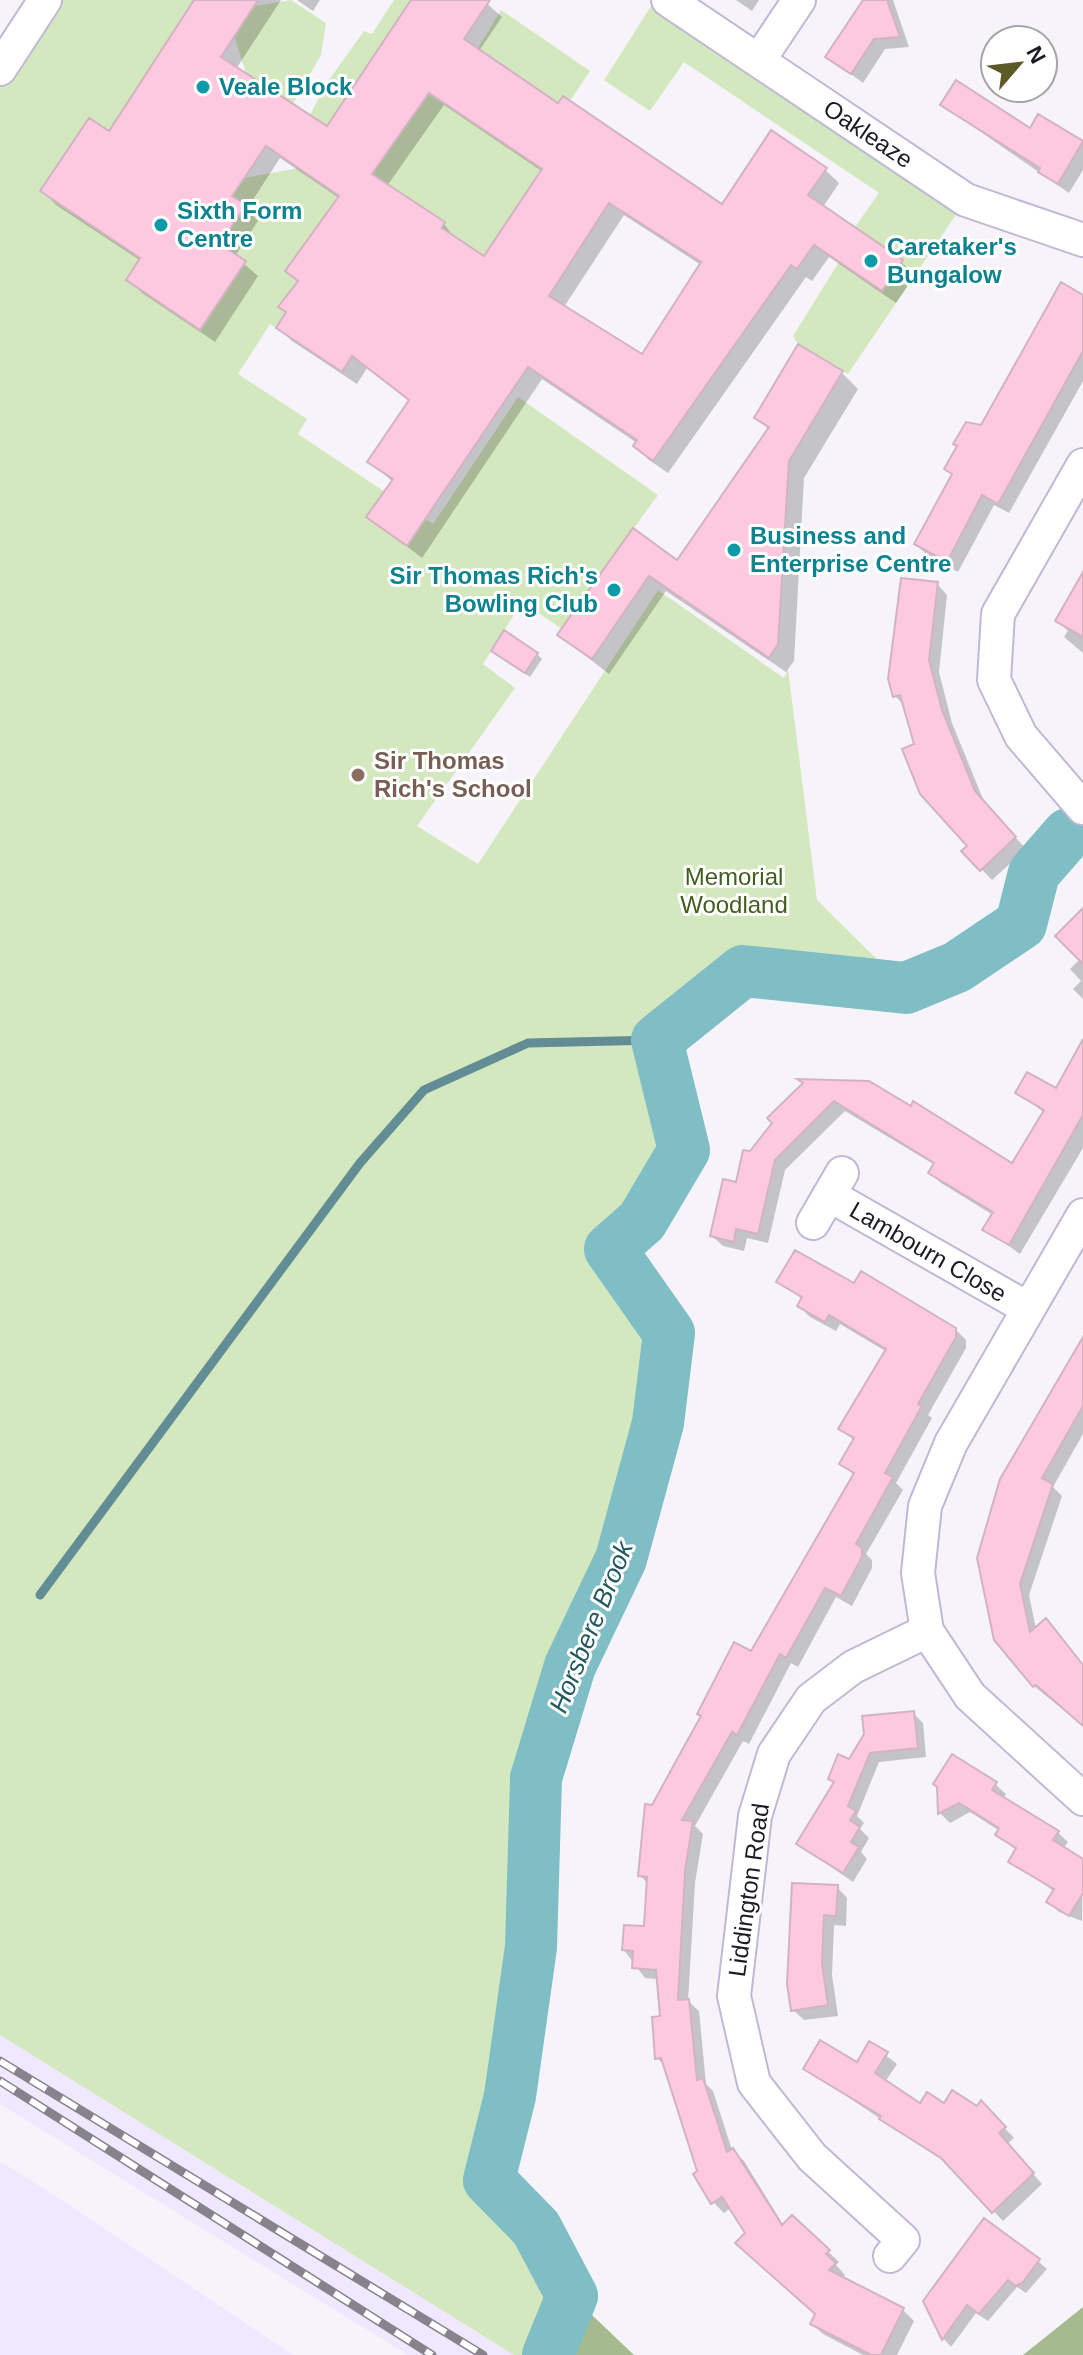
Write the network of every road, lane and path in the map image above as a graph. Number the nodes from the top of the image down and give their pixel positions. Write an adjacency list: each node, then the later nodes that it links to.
1 (45, 0): 5 (street)
2 (668, 0): 4 (street, Oakleaze)
3 (799, 0): 4 (street)
4 (759, 60): 6 (street, Oakleaze)
5 (0, 69)
6 (1083, 240)
7 (1083, 465): 8 (street)
8 (1083, 808)
9 (1083, 1215): 11 (street)
10 (813, 1223): 11 (street, Lambourn Close)
11 (1027, 1308): 12 (street)
12 (927, 1631): 13 (street); 14 (street, Liddington Road)
13 (1083, 1799)
14 (904, 2238)

